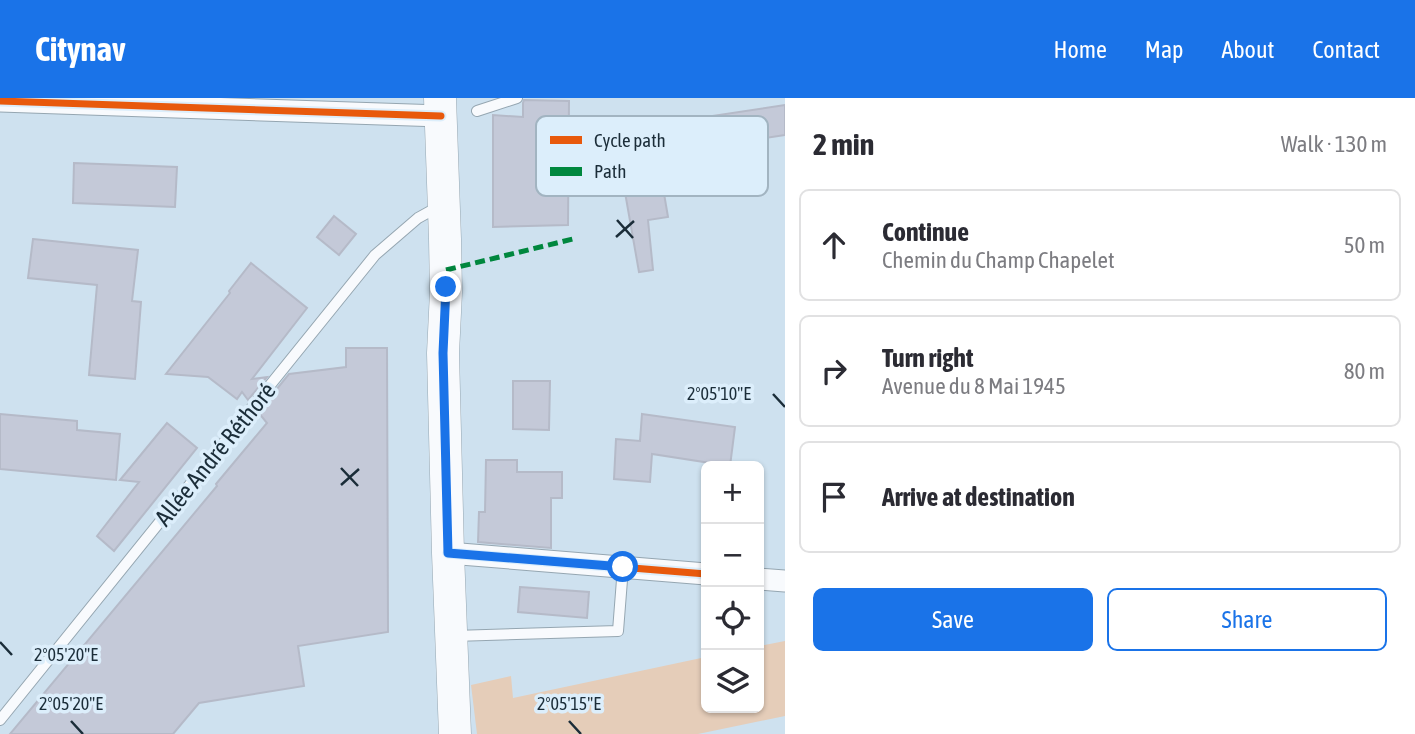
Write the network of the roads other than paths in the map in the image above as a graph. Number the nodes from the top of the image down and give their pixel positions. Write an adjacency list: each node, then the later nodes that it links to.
1 (517, 98): 4 (lane)
2 (0, 101): 3 (street)
3 (440, 107): 5 (main road)
4 (477, 111)
5 (444, 204): 6 (main road); 12 (lane, Allée André Réthoré)
6 (448, 553): 7 (street); 11 (main road)
7 (623, 567): 8 (street); 11 (lane)
8 (701, 574)
9 (764, 579): 10 (street)
10 (785, 581)
11 (451, 636): 13 (main road)
12 (0, 720)
13 (455, 734)

